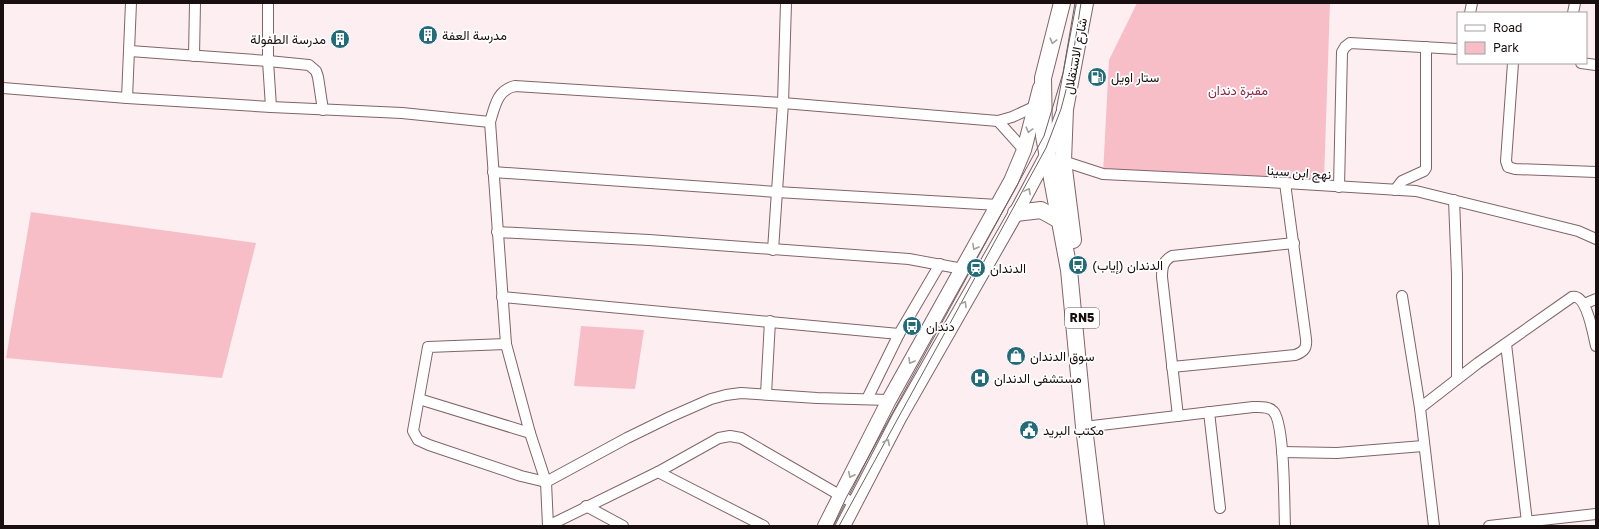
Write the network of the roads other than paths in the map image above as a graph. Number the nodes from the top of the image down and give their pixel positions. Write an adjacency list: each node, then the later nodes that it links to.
1 (131, 3): 9 (street)
2 (195, 3): 10 (street)
3 (268, 3): 11 (street)
4 (786, 3): 16 (street)
5 (1062, 3): 13 (highway, شارع الاستقلال / RN5, one-way to 13)
6 (1085, 3): 19 (highway, شارع الاستقلال / RN5)
7 (1426, 46): 8 (street); 29 (street); 30 (street)
8 (1457, 50)
9 (130, 51): 10 (street); 15 (street)
10 (194, 56): 11 (street)
11 (268, 61): 18 (street); 20 (street)
12 (1513, 64): 27 (street)
13 (1043, 78): 17 (main road); 24 (highway, RN5)
14 (3, 88): 15 (street)
15 (127, 98): 18 (street)
16 (783, 103): 21 (street); 22 (street); 31 (street)
17 (1036, 106): 21 (street); 23 (main road, one-way to 23)
18 (271, 108): 20 (street)
19 (1065, 109): 24 (main road); 25 (highway, RN5)
20 (323, 110): 22 (street)
21 (998, 121): 23 (street)
22 (490, 122): 26 (street)
23 (1024, 150): 33 (main road)
24 (1047, 155): 34 (main road, one-way to 24); 35 (highway, RN5)
25 (1064, 161): 28 (street, نهج ابن سينا); 60 (highway, RN5)
26 (493, 172): 31 (street); 36 (street)
27 (1596, 172)
28 (1285, 183): 29 (street, نهج ابن سينا); 38 (street)
29 (1339, 187): 30 (street, نهج ابن سينا)
30 (1395, 190): 32 (street, نهج ابن سينا)
31 (777, 192): 33 (street); 39 (street)
32 (1454, 200): 37 (street, نهج ابن سينا); 52 (street)
33 (998, 205): 41 (main road, one-way to 41)
34 (1016, 213): 35 (highway); 67 (main road, one-way to 34)
35 (1059, 220): 60 (highway, RN5)
36 (497, 232): 39 (street); 43 (street)
37 (1596, 239)
38 (1294, 243): 51 (street); 51 (street)
39 (773, 250): 40 (street)
40 (940, 264): 41 (street); 47 (street)
41 (963, 269): 56 (main road, one-way to 56)
42 (1402, 296): 57 (street)
43 (502, 297): 46 (street); 48 (street)
44 (1596, 299): 45 (street)
45 (1584, 304): 49 (street); 50 (street)
46 (770, 321): 47 (street); 53 (street)
47 (899, 334): 55 (street)
48 (506, 344): 54 (street); 61 (street)
49 (1506, 344): 52 (street); 71 (street)
50 (1596, 346)
51 (1172, 367): 59 (street)
52 (1456, 379): 57 (street)
53 (766, 394): 55 (street); 65 (street)
54 (420, 399): 61 (street); 65 (street)
55 (867, 399): 56 (street)
56 (889, 400): 66 (main road, one-way to 66)
57 (1420, 408): 62 (street)
58 (1209, 412): 59 (street); 63 (street); 69 (street)
59 (1178, 416): 60 (street)
60 (1089, 427): 78 (highway, RN5); 79 (highway, RN5)
61 (530, 433): 65 (street)
62 (1423, 446): 63 (street); 81 (street)
63 (1282, 452): 80 (street)
64 (658, 472): 66 (street); 68 (street); 75 (street)
65 (546, 482): 73 (street)
66 (840, 496): 67 (street); 76 (main road)
67 (855, 504): 77 (main road)
68 (586, 506): 73 (street); 74 (street)
69 (1220, 508)
70 (1596, 514): 71 (street)
71 (1527, 522): 72 (street)
72 (1508, 525): 82 (street)
73 (548, 526)
74 (623, 526)
75 (764, 526)
76 (824, 526)
77 (843, 526)
78 (1096, 526)
79 (1105, 526)
80 (1285, 526)
81 (1434, 526)
82 (1489, 526)

